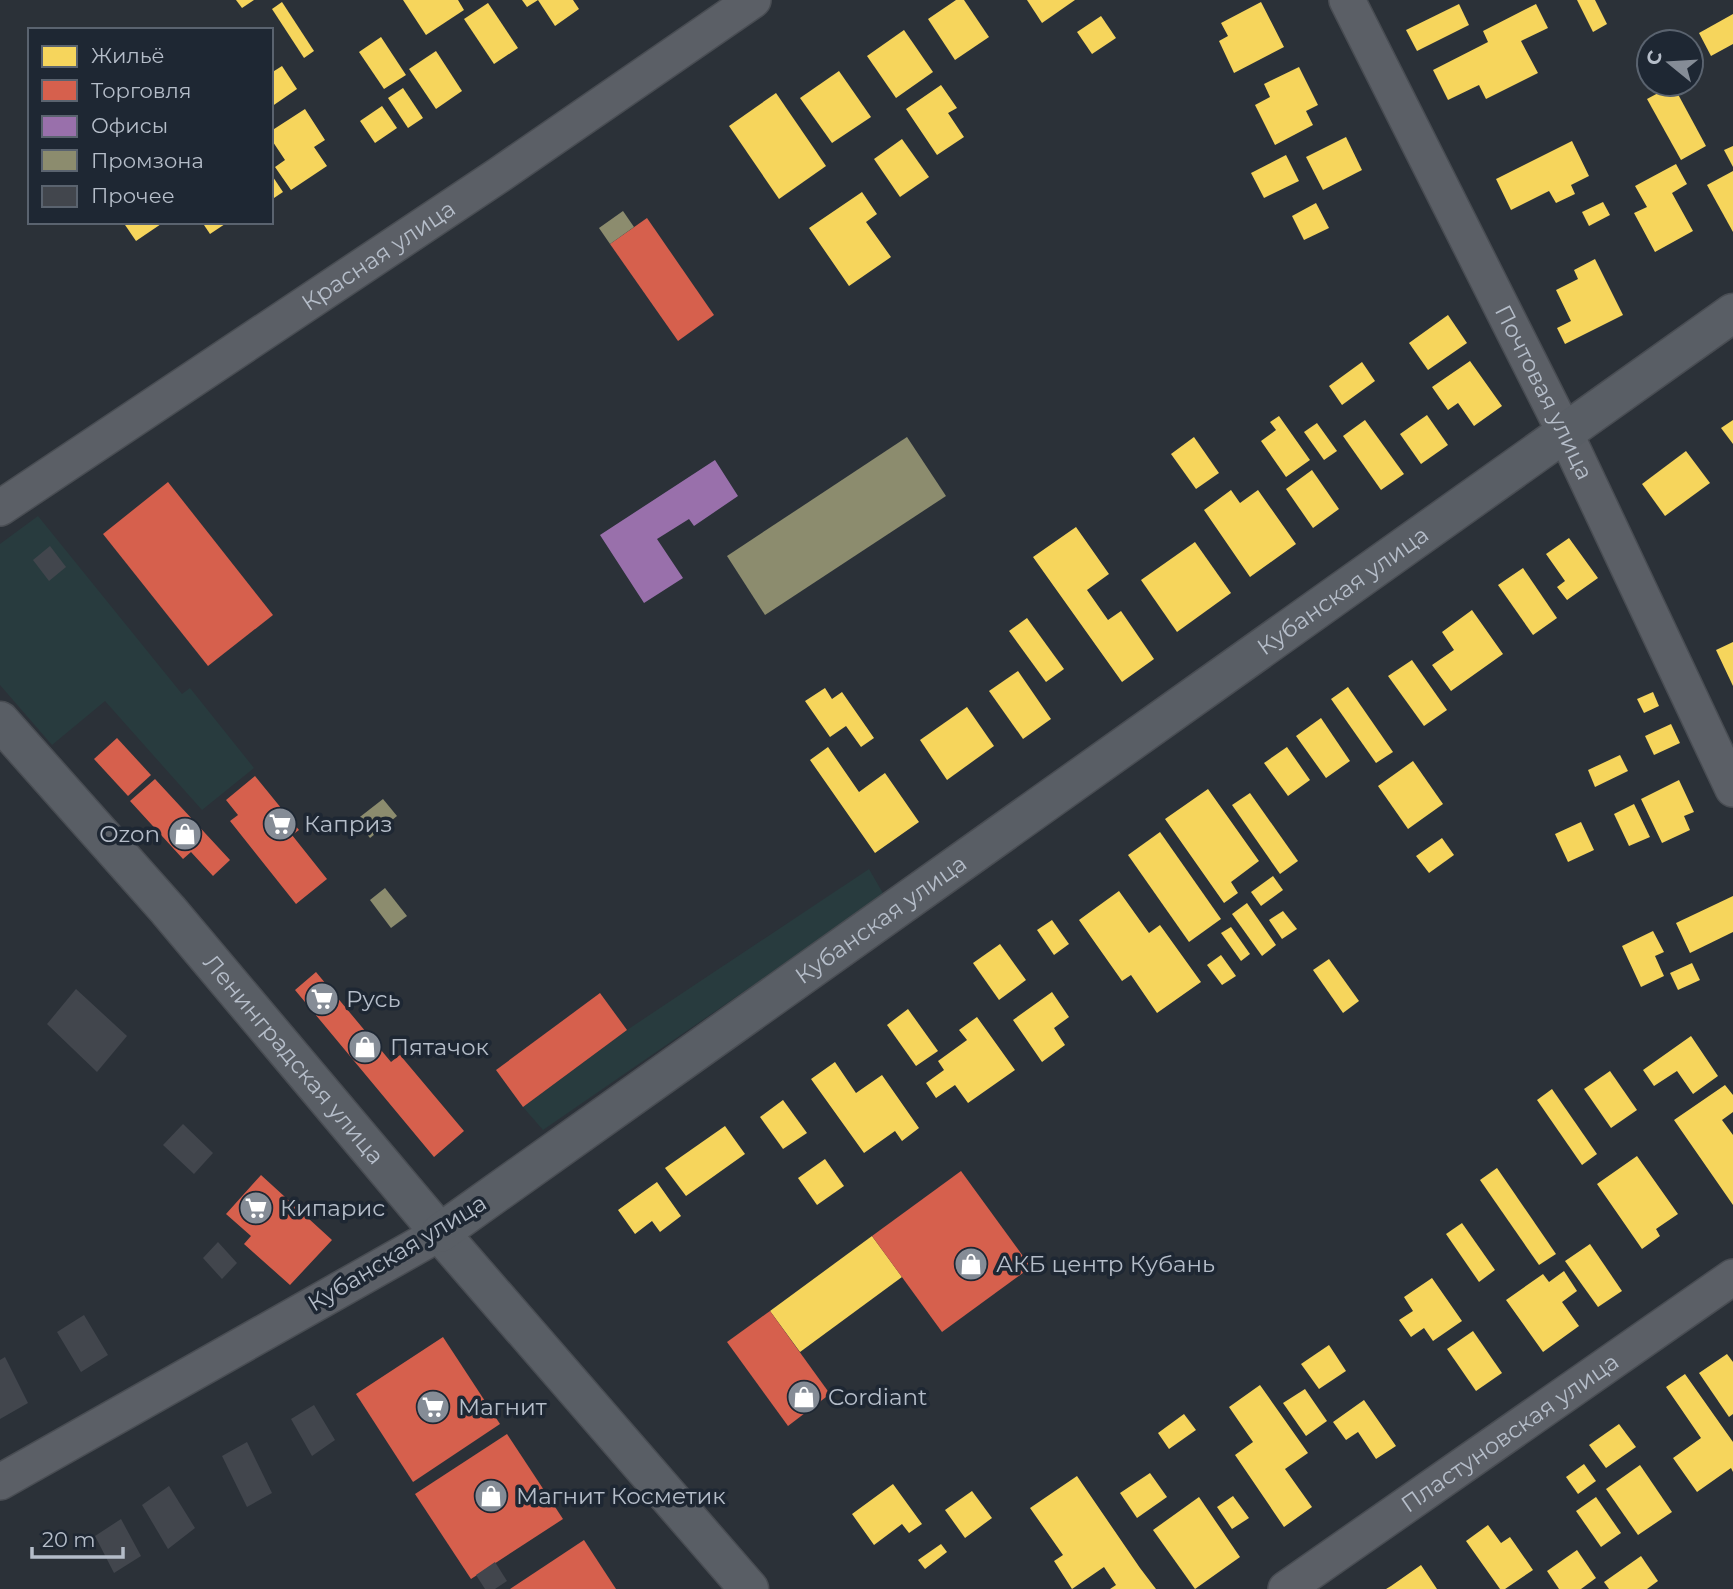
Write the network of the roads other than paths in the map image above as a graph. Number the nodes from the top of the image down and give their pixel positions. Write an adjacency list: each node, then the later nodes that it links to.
1 (753, 0): 5 (street, Красная улица)
2 (1347, 0): 4 (street, Почтовая улица)
3 (1733, 313): 4 (street, Кубанская улица)
4 (1566, 435): 7 (street, Почтовая улица); 8 (street, Кубанская улица)
5 (0, 508)
6 (7, 733): 8 (street, Ленинградская улица)
7 (1733, 789)
8 (440, 1233): 10 (street, Кубанская улица); 11 (street, Ленинградская улица)
9 (1733, 1277): 12 (street, Пластуновская улица)
10 (0, 1482)
11 (749, 1589)
12 (1286, 1589)

